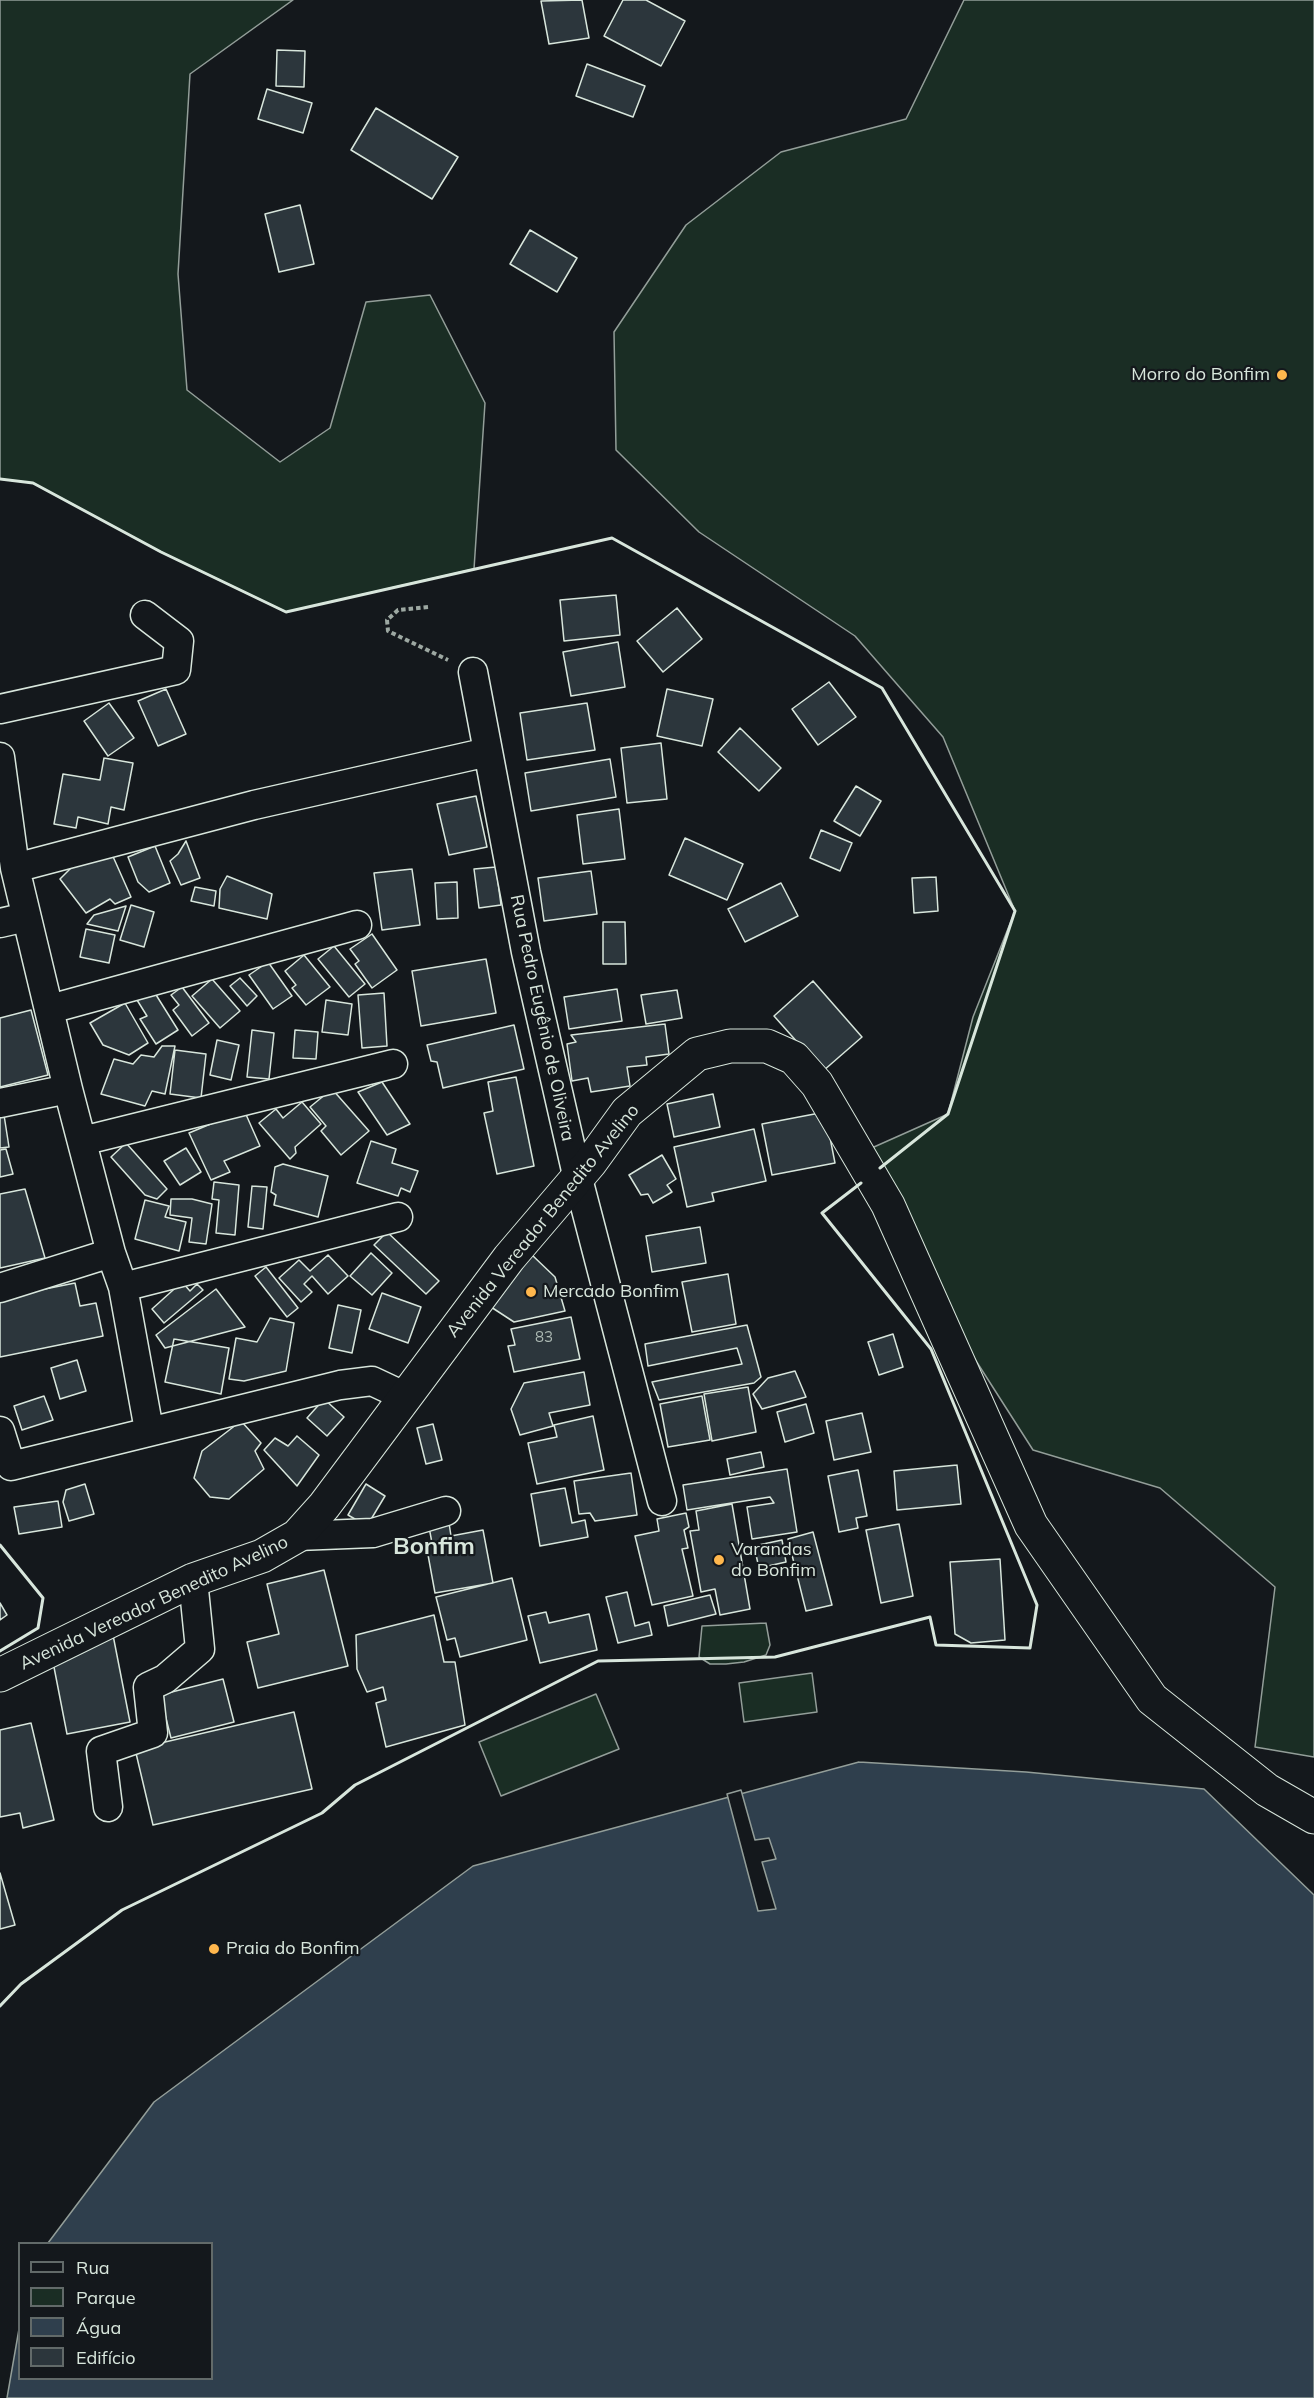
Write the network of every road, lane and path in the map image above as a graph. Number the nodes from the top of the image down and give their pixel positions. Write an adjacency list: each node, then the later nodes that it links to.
1 (428, 607): 3 (path)
2 (145, 615): 4 (street)
3 (473, 672): 5 (street, Rua Pedro Eugênio de Oliveira)
4 (0, 709)
5 (488, 752): 7 (street); 15 (street, Rua Pedro Eugênio de Oliveira)
6 (0, 760): 7 (street)
7 (15, 868): 8 (street)
8 (13, 920): 10 (street)
9 (357, 925): 10 (street)
10 (50, 1009): 12 (street)
11 (393, 1064): 14 (street)
12 (68, 1089): 13 (street); 14 (street)
13 (0, 1103)
14 (82, 1141): 17 (street)
15 (577, 1175): 20 (main road, Avenida Vereador Benedito Avelino); 23 (street, Rua Pedro Eugênio de Oliveira); 29 (main road, Avenida Vereador Benedito Avelino)
16 (398, 1217): 18 (street)
17 (111, 1253): 18 (street); 19 (street)
18 (123, 1287): 21 (street)
19 (0, 1288)
20 (406, 1396): 21 (street); 25 (main road, Avenida Vereador Benedito Avelino)
21 (149, 1430): 22 (street)
22 (0, 1431)
23 (662, 1501)
24 (446, 1511): 25 (street)
25 (297, 1536): 26 (main road, Avenida Vereador Benedito Avelino)
26 (193, 1580): 27 (main road, Avenida Vereador Benedito Avelino); 28 (street)
27 (0, 1675)
28 (108, 1807)
29 (1314, 1817)

